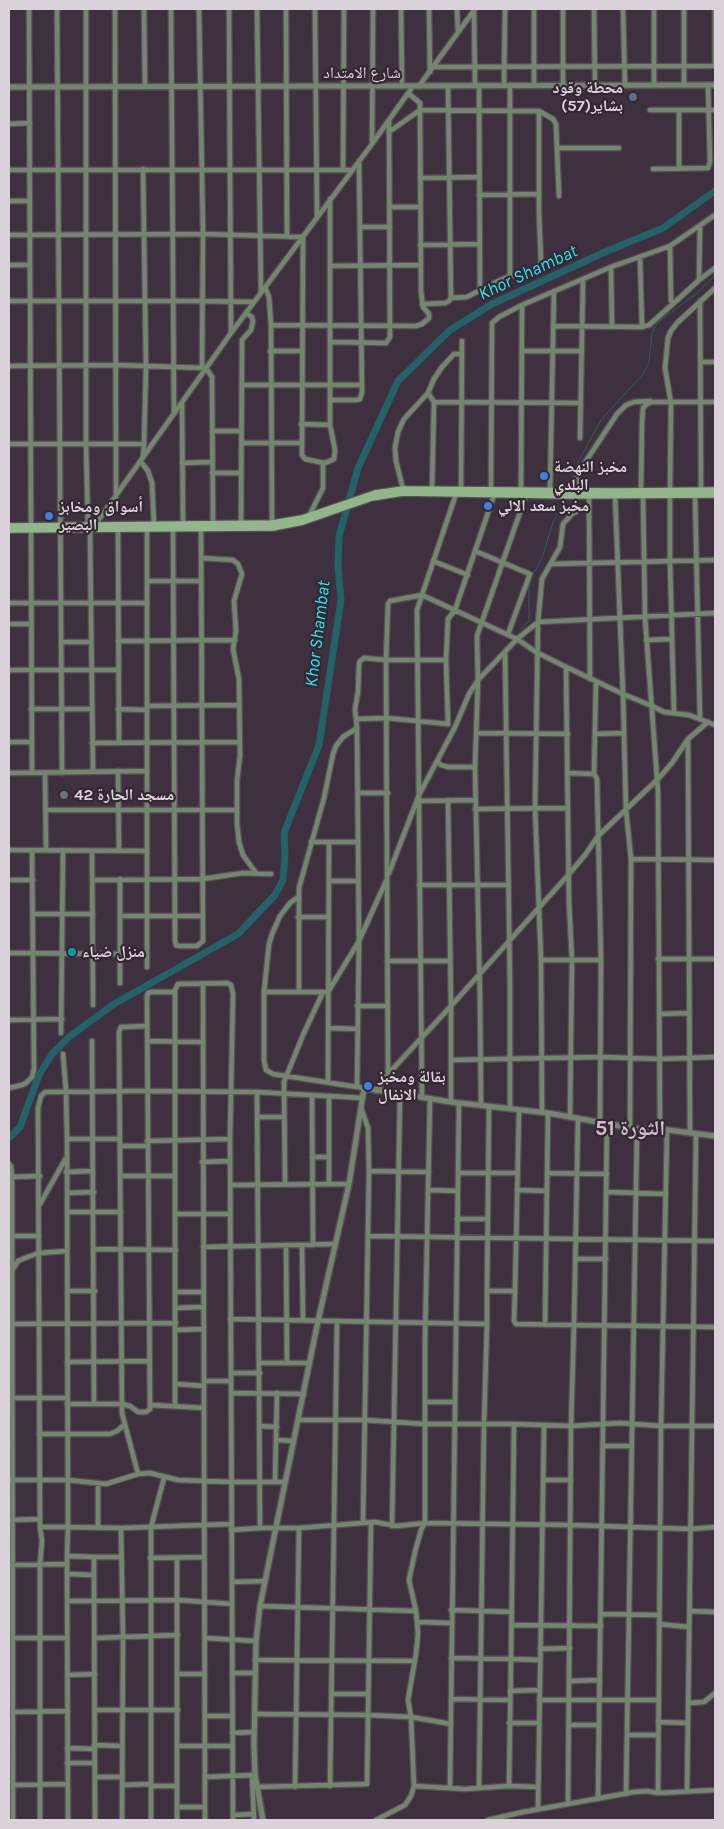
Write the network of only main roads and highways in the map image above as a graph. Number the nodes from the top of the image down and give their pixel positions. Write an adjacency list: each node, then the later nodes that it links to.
1 (715, 490): 5 (main road)
2 (493, 492): 3 (main road); 3 (main road); 7 (main road); 7 (main road)
3 (568, 492): 4 (main road); 4 (main road)
4 (642, 493): 5 (main road)
5 (670, 493): 6 (main road)
6 (715, 495)
7 (368, 497): 8 (main road)
8 (338, 508): 10 (main road); 10 (main road)
9 (9, 526): 11 (main road)
10 (91, 527): 11 (main road)
11 (31, 528): 12 (main road)
12 (9, 530)

